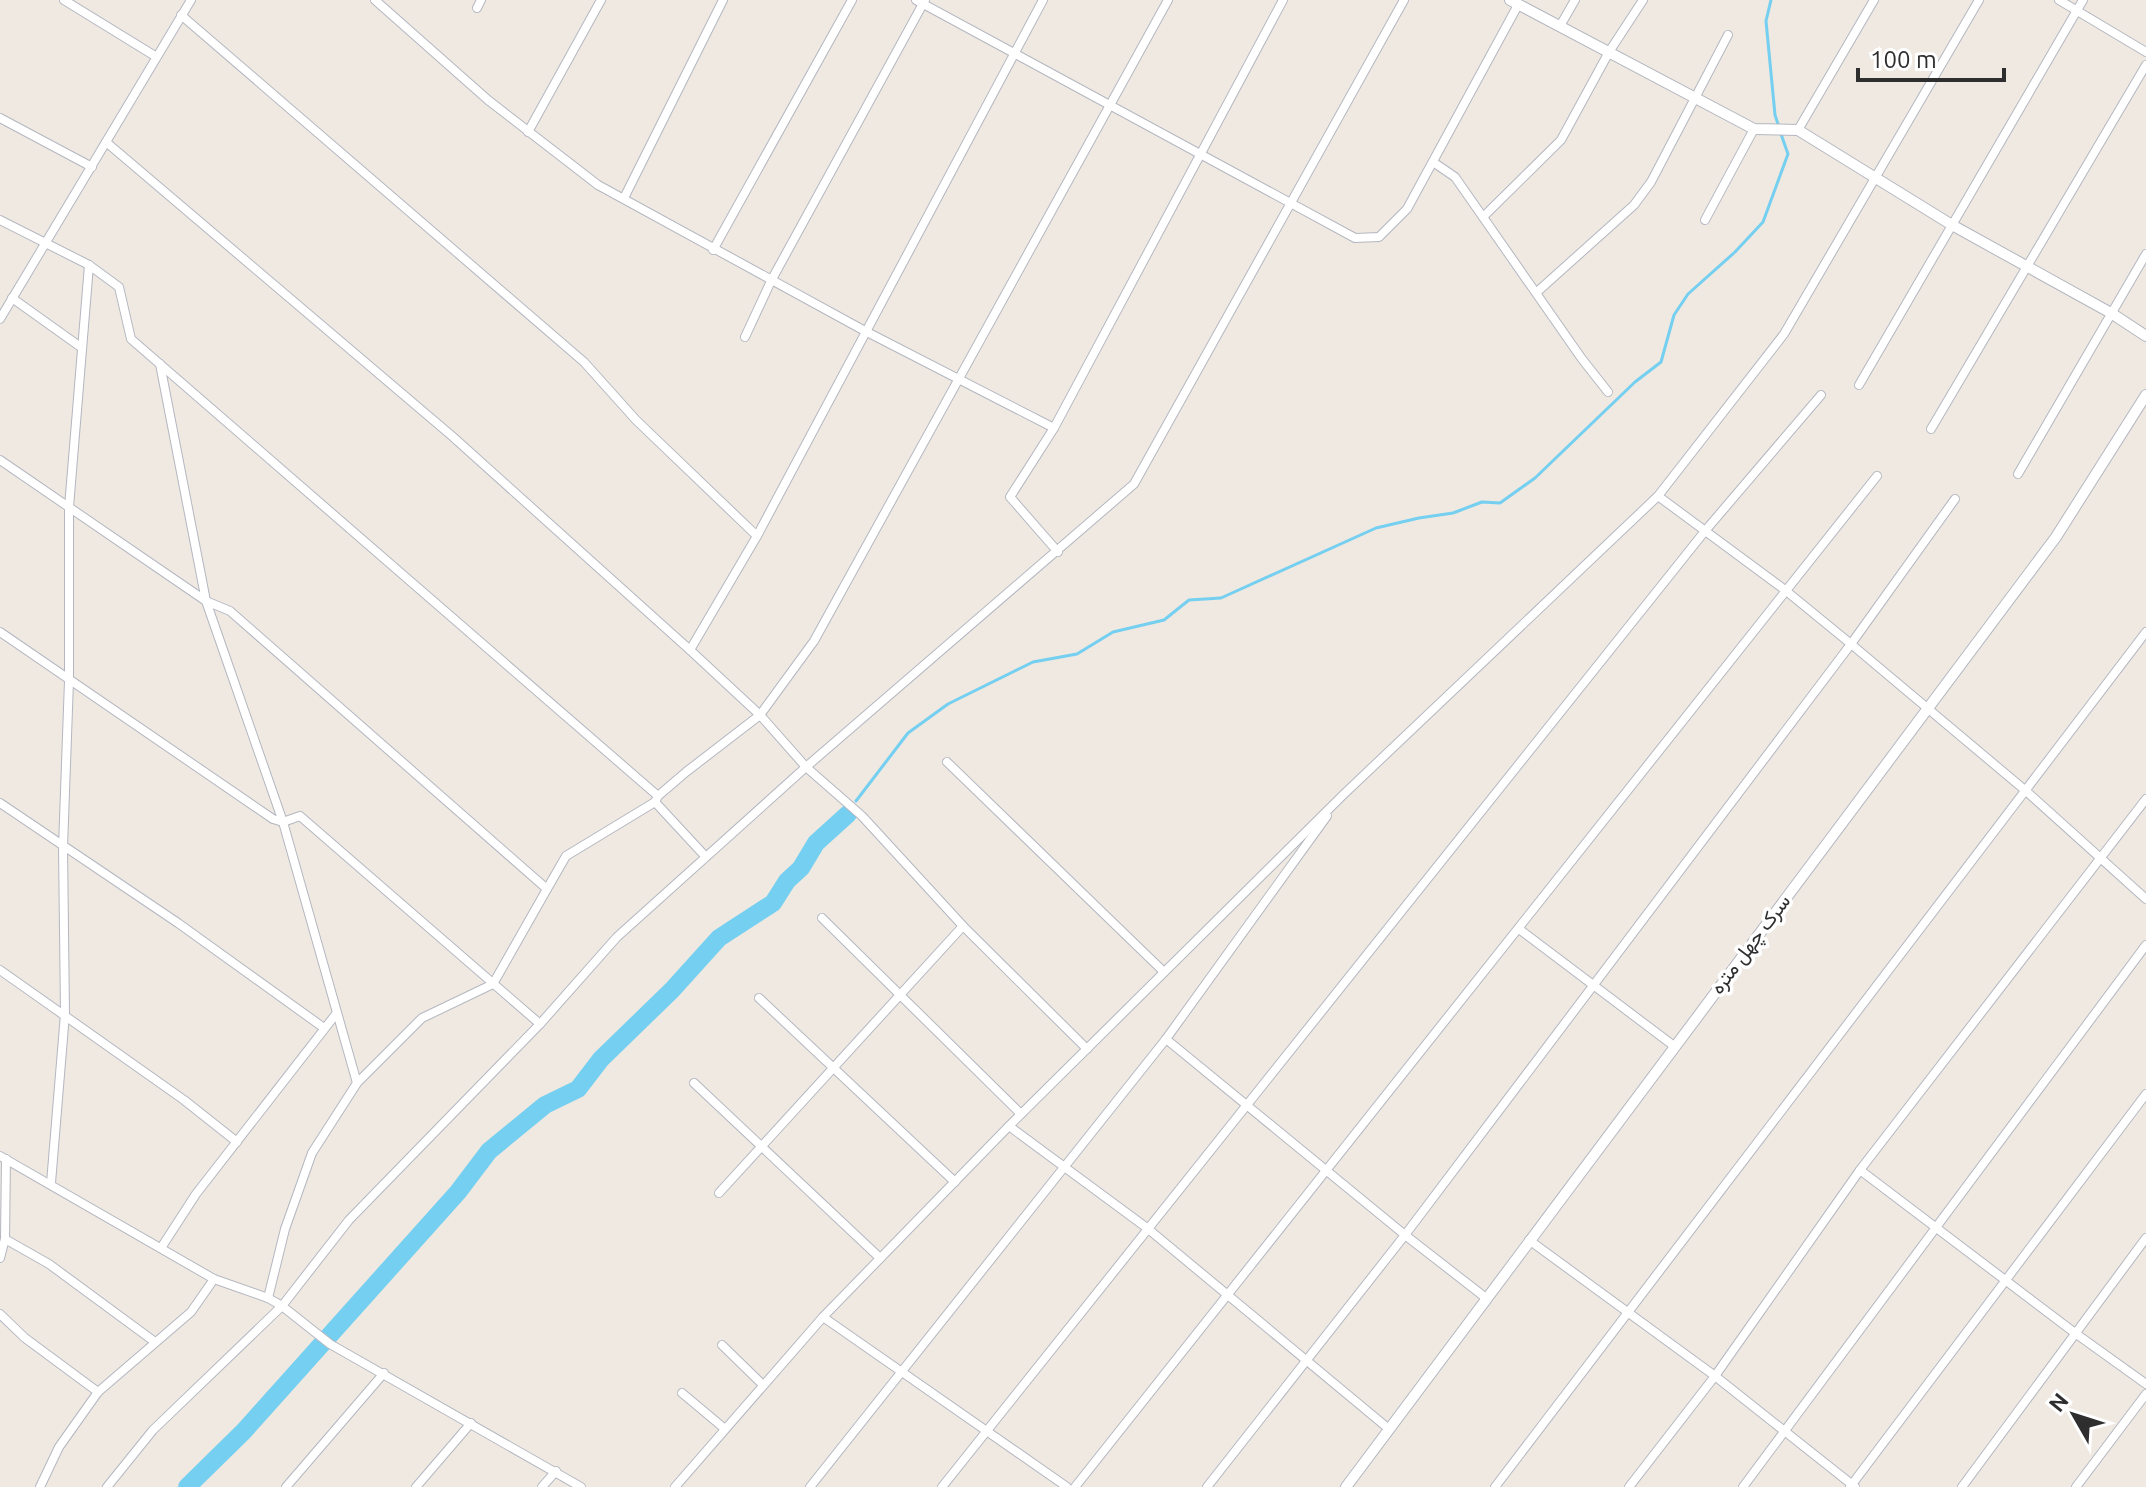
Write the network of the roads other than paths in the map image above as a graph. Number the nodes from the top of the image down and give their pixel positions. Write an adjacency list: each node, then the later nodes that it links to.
1 (64, 0): 26 (street)
2 (191, 0): 20 (street)
3 (375, 0): 33 (street)
4 (601, 0): 33 (street)
5 (723, 0): 39 (street)
6 (852, 0): 46 (street)
7 (1043, 0): 25 (street)
8 (1168, 0): 29 (street)
9 (1283, 0): 35 (street)
10 (1404, 0): 40 (street)
11 (1575, 0): 21 (street)
12 (1643, 0): 23 (street)
13 (1874, 0): 32 (street)
14 (1979, 0): 38 (street)
15 (2059, 0): 19 (street)
16 (2083, 0): 19 (street)
17 (921, 1): 25 (street); 50 (street)
18 (1514, 2): 21 (street); 36 (street)
19 (2077, 10): 24 (street); 44 (street)
20 (181, 15): 26 (street); 74 (street)
21 (1560, 26): 23 (street)
22 (1728, 35): 28 (street)
23 (1609, 52): 28 (street); 41 (street)
24 (2146, 52)
25 (1013, 53): 29 (street); 55 (street)
26 (155, 56): 34 (street)
27 (2146, 65): 49 (street)
28 (1694, 98): 31 (street); 51 (street)
29 (1110, 105): 35 (street); 60 (street)
30 (0, 118): 37 (street)
31 (1754, 129): 32 (street); 43 (street)
32 (1792, 131): 38 (street)
33 (528, 132): 39 (street)
34 (106, 142): 37 (street); 81 (street)
35 (1201, 154): 40 (street); 65 (street)
36 (1433, 162): 40 (street); 41 (street)
37 (92, 167): 45 (street)
38 (1876, 179): 44 (street); 70 (street)
39 (624, 198): 46 (street)
40 (1293, 203): 75 (street)
41 (1483, 217): 51 (street)
42 (0, 220): 45 (street)
43 (1705, 220)
44 (1952, 225): 49 (street); 61 (street)
45 (45, 242): 48 (street); 52 (street)
46 (713, 250): 50 (street)
47 (2146, 254): 53 (street)
48 (89, 265): 58 (street); 59 (street)
49 (2027, 268): 53 (street); 66 (street)
50 (771, 281): 55 (street); 57 (street)
51 (1537, 292): 62 (street)
52 (12, 298): 54 (street); 58 (street)
53 (2111, 313): 56 (street); 68 (street)
54 (0, 319)
55 (865, 331): 60 (street); 74 (street)
56 (2146, 336)
57 (745, 337)
58 (82, 348): 72 (street)
59 (160, 364): 77 (street); 89 (street)
60 (958, 380): 65 (street); 84 (street)
61 (1859, 385)
62 (1608, 392)
63 (1821, 395): 73 (street)
64 (2146, 395): 83 (street, سرک چهل متره)
65 (1054, 428): 75 (street)
66 (1931, 429)
67 (0, 460): 72 (street)
68 (2018, 474)
69 (1877, 476): 76 (street)
70 (1658, 496): 73 (street); 88 (street)
71 (1955, 499): 80 (street)
72 (69, 507): 77 (street); 82 (street)
73 (1705, 531): 76 (street); 119 (street)
74 (757, 536): 81 (street)
75 (1058, 552): 86 (street)
76 (1785, 590): 80 (street); 100 (street)
77 (206, 601): 92 (street); 96 (street)
78 (0, 632): 82 (street)
79 (2146, 632): 87 (street)
80 (1851, 644): 83 (street); 105 (street)
81 (690, 650): 84 (street)
82 (69, 681): 92 (street); 93 (street)
83 (1926, 708): 87 (street); 113 (street, سرک چهل متره)
84 (760, 715): 86 (street); 89 (street)
85 (947, 762): 103 (street)
86 (806, 767): 94 (street); 99 (street)
87 (2026, 791): 95 (street); 147 (street)
88 (1343, 795): 103 (street); 112 (street)
89 (657, 799): 94 (street); 96 (street)
90 (2146, 799): 95 (street)
91 (0, 803): 93 (street)
92 (283, 822): 104 (street); 109 (street)
93 (63, 847): 108 (street); 111 (street)
94 (705, 856): 110 (street)
95 (2101, 858): 97 (street); 127 (street)
96 (547, 889): 104 (street)
97 (2146, 899)
98 (822, 918): 106 (street)
99 (963, 926): 106 (street); 114 (street)
100 (1519, 929): 105 (street); 126 (street)
101 (2146, 945): 132 (street)
102 (0, 970): 108 (street)
103 (1164, 972): 114 (street)
104 (493, 984): 110 (street); 116 (street)
105 (1593, 986): 113 (street); 134 (street)
106 (899, 994): 115 (street); 120 (street)
107 (759, 998): 115 (street)
108 (65, 1014): 122 (street); 129 (street)
109 (336, 1014): 111 (street); 116 (street)
110 (540, 1024): 146 (street)
111 (324, 1028): 122 (street)
112 (1166, 1039): 119 (street); 125 (street)
113 (1674, 1046): 137 (street, سرک چهل متره)
114 (1087, 1049): 120 (street)
115 (833, 1067): 123 (street); 128 (street)
116 (357, 1083): 144 (street)
117 (694, 1083): 123 (street)
118 (2146, 1094): 142 (street)
119 (1247, 1106): 126 (street); 133 (street)
120 (1021, 1114): 121 (street)
121 (1009, 1126): 125 (street); 128 (street)
122 (237, 1142): 138 (street)
123 (763, 1145): 130 (street); 140 (street)
124 (3, 1158): 129 (street); 131 (street)
125 (1065, 1168): 133 (street); 155 (street)
126 (1326, 1170): 134 (street); 143 (street)
127 (1860, 1170): 132 (street); 156 (street)
128 (955, 1182): 140 (street)
129 (51, 1183): 138 (street)
130 (719, 1193)
131 (2, 1222): 136 (street)
132 (1936, 1227): 142 (street); 166 (street)
133 (1147, 1228): 143 (street); 165 (street)
134 (1405, 1235): 145 (street); 153 (street)
135 (2146, 1238): 150 (street)
136 (5, 1239): 139 (street); 151 (street)
137 (1529, 1240): 145 (street, سرک چهل متره); 147 (street)
138 (161, 1248): 141 (street)
139 (0, 1258)
140 (880, 1258): 149 (street)
141 (214, 1279): 144 (street); 151 (street)
142 (2004, 1279): 150 (street); 168 (street)
143 (1228, 1295): 153 (street); 179 (street)
144 (268, 1298): 146 (street)
145 (1486, 1298): 164 (street, سرک چهل متره)
146 (282, 1306): 154 (street); 170 (street)
147 (1627, 1311): 156 (street); 182 (street)
148 (0, 1314): 159 (street)
149 (823, 1317): 155 (street); 158 (street)
150 (2075, 1333): 157 (street); 185 (street)
151 (155, 1342): 159 (street)
152 (722, 1345): 158 (street)
153 (1307, 1361): 164 (street); 180 (street)
154 (384, 1373): 162 (street); 171 (street)
155 (901, 1373): 165 (street); 176 (street)
156 (1715, 1376): 166 (street); 183 (street)
157 (2146, 1384)
158 (763, 1385): 163 (street)
159 (98, 1392): 169 (street)
160 (682, 1393): 163 (street)
161 (2146, 1394): 186 (street)
162 (471, 1423): 167 (street); 172 (street)
163 (725, 1429): 175 (street)
164 (1389, 1429): 181 (street, سرک چهل متره)
165 (986, 1432): 177 (street); 178 (street)
166 (1785, 1433): 168 (street); 184 (street)
167 (556, 1471): 173 (street); 174 (street)
168 (1853, 1486)
169 (40, 1487)
170 (107, 1487)
171 (286, 1487)
172 (416, 1487)
173 (542, 1487)
174 (581, 1487)
175 (675, 1487)
176 (810, 1487)
177 (942, 1487)
178 (1067, 1487)
179 (1075, 1487)
180 (1207, 1487)
181 (1346, 1487)
182 (1495, 1487)
183 (1629, 1487)
184 (1743, 1487)
185 (1962, 1487)
186 (2076, 1487)

